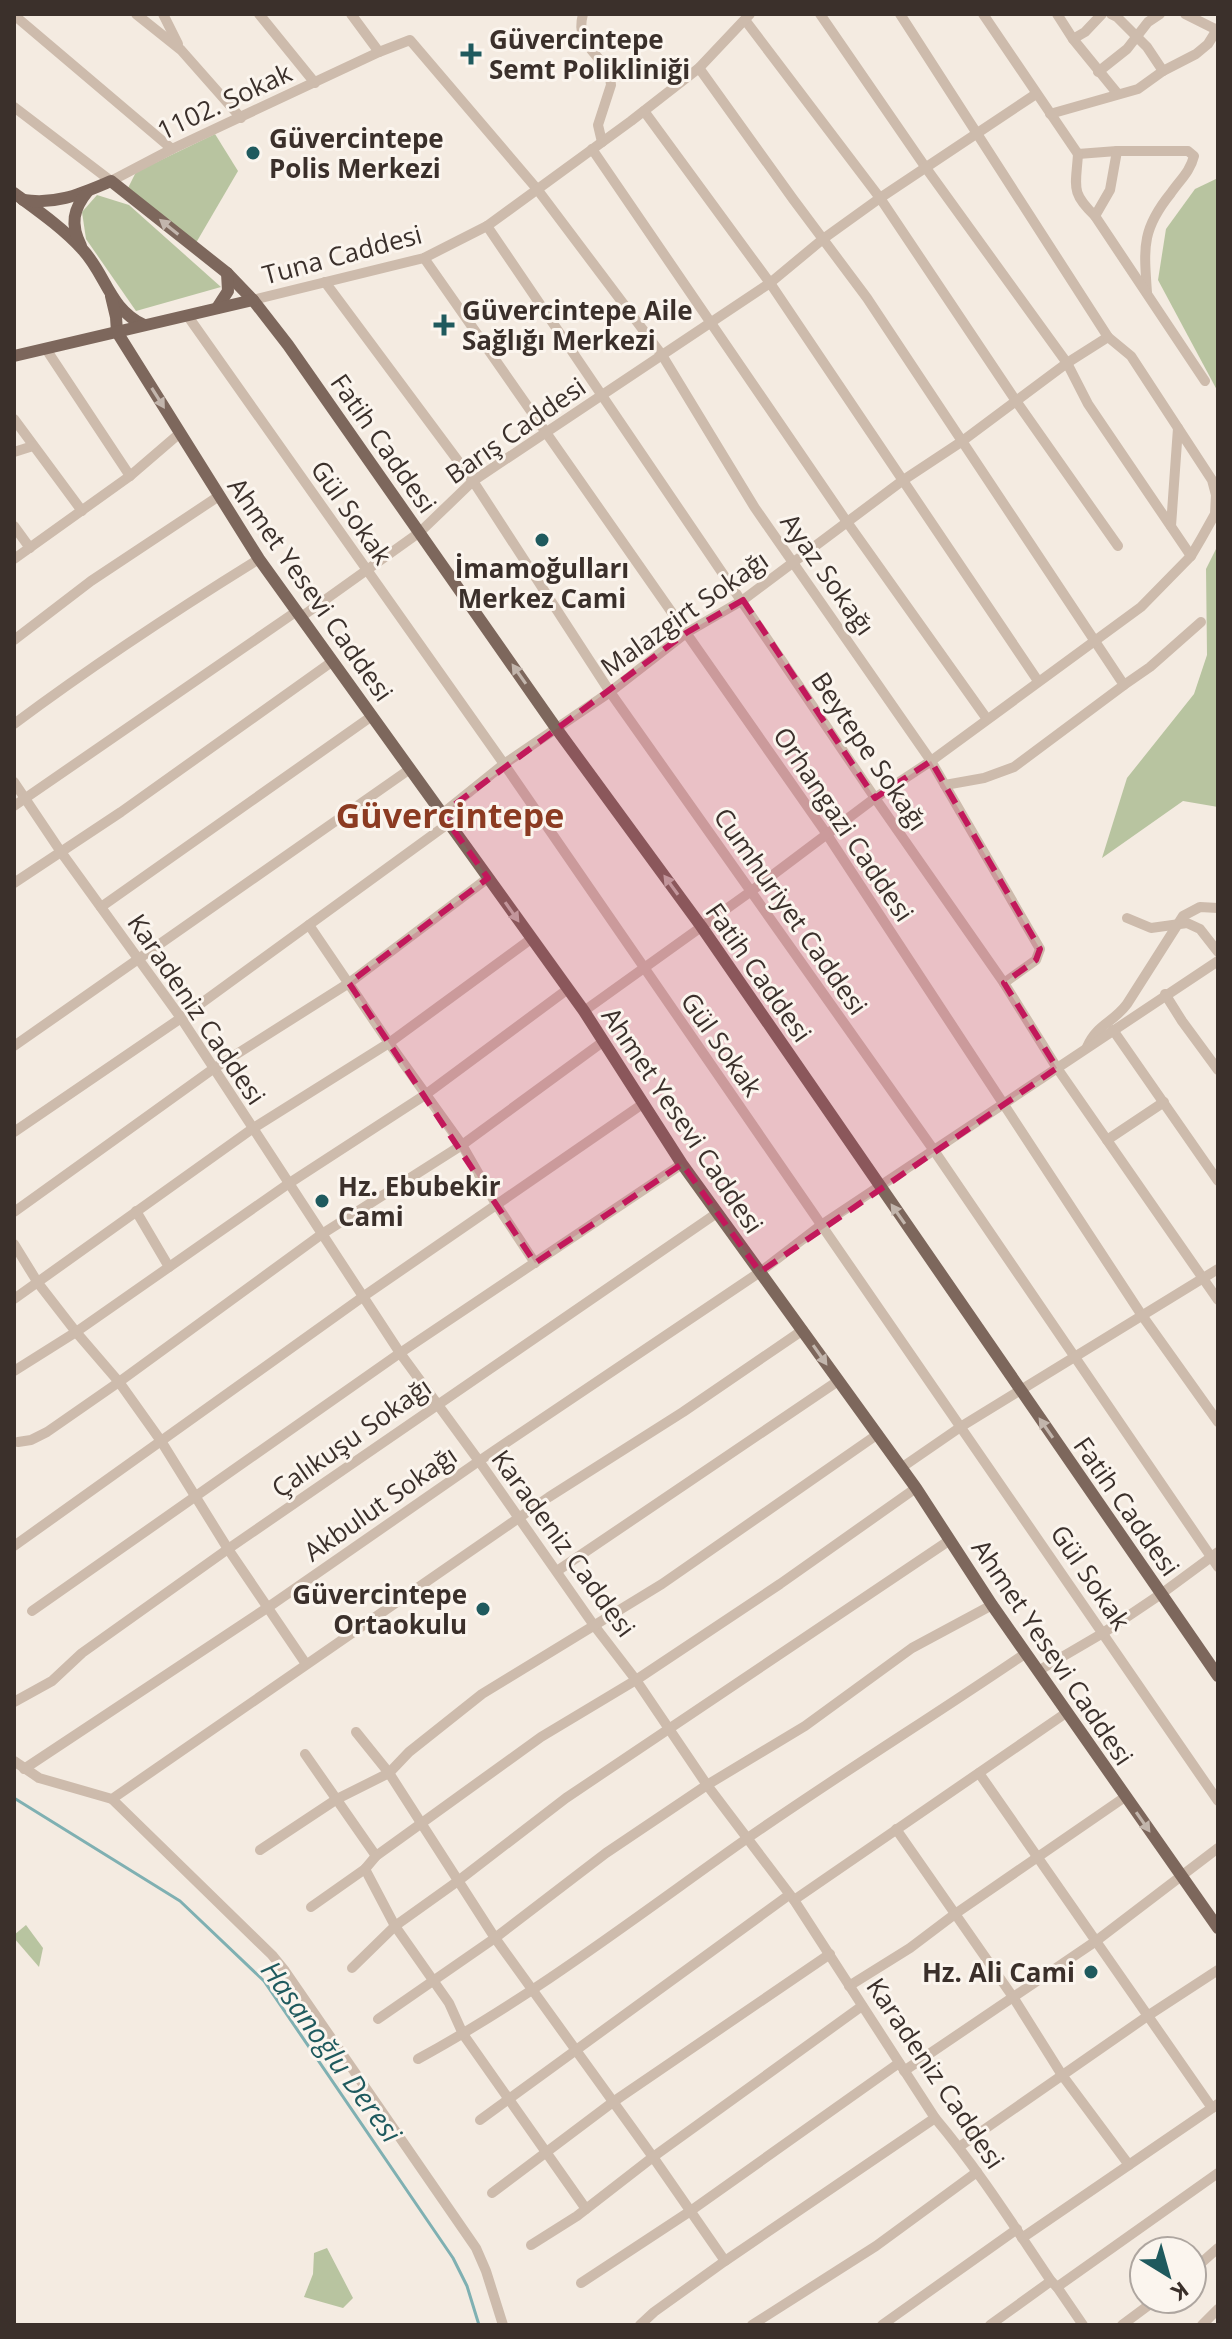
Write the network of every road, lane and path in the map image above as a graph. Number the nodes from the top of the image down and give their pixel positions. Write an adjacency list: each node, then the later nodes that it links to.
1 (136, 14): 19 (street)
2 (163, 14): 19 (street)
3 (259, 14): 24 (street)
4 (351, 14): 20 (street)
5 (583, 14): 32 (street)
6 (820, 14): 36 (street)
7 (900, 14): 31 (street)
8 (983, 14): 26 (street)
9 (1057, 14): 18 (street)
10 (1111, 14): 17 (street)
11 (1160, 14): 17 (street)
12 (1185, 14): 16 (street)
13 (14, 15): 33 (street)
14 (1098, 15): 18 (street)
15 (748, 17): 21 (street, Tuna Caddesi); 41 (street)
16 (1218, 29): 22 (street)
17 (1136, 37): 22 (street); 23 (street)
18 (1073, 39): 23 (street)
19 (181, 50): 30 (street)
20 (379, 52): 24 (street, 1102. Sokak); 38 (street, 1102. Sokak)
21 (699, 68): 28 (street, Tuna Caddesi); 44 (street)
22 (1163, 71): 25 (street)
23 (1098, 72): 25 (street)
24 (315, 83): 30 (street, 1102. Sokak)
25 (1117, 93): 29 (street)
26 (1036, 94): 29 (street); 31 (street, Barış Caddesi)
27 (14, 107): 37 (street)
28 (644, 111): 32 (street, Tuna Caddesi); 49 (street)
29 (1050, 114): 35 (street)
30 (241, 118): 33 (street, 1102. Sokak)
31 (976, 135): 36 (street, Barış Caddesi); 58 (street)
32 (597, 145): 38 (street, Tuna Caddesi); 55 (street)
33 (172, 149): 37 (street, 1102. Sokak)
34 (1117, 151): 35 (street); 42 (street); 50 (street)
35 (1078, 154): 42 (street)
36 (926, 168): 41 (street, Barış Caddesi); 63 (street)
37 (111, 181): 39 (main road, 1102. Sokak); 47 (main road, Fatih Caddesi, one-way to 37)
38 (537, 189): 43 (street, Tuna Caddesi); 61 (street, Ayaz Sokağı)
39 (88, 191): 40 (main road, 1102. Sokak); 45 (main road)
40 (18, 197): 45 (main road)
41 (880, 198): 44 (street, Barış Caddesi); 66 (street)
42 (1095, 216): 50 (street)
43 (487, 226): 46 (street, Tuna Caddesi); 65 (street, Beytepe Sokağı)
44 (823, 239): 49 (street, Barış Caddesi); 71 (street)
45 (84, 250): 52 (main road)
46 (424, 258): 48 (street, Tuna Caddesi); 70 (street, Orhangazi Caddesi)
47 (227, 273): 51 (main road, Fatih Caddesi); 53 (main road)
48 (325, 282): 51 (street, Tuna Caddesi); 75 (street, Cumhuriyet Caddesi)
49 (770, 283): 55 (street, Barış Caddesi); 76 (street)
50 (1147, 293): 64 (street)
51 (253, 300): 53 (main road, Tuna Caddesi); 82 (main road, Fatih Caddesi)
52 (113, 301): 56 (main road); 57 (main road); 59 (main road)
53 (217, 308): 54 (main road, Tuna Caddesi)
54 (187, 315): 56 (main road, Tuna Caddesi); 89 (street, Gül Sokak)
55 (711, 322): 61 (street, Barış Caddesi); 79 (street)
56 (144, 325): 57 (main road, Tuna Caddesi)
57 (117, 332): 59 (main road, Tuna Caddesi); 69 (main road, Ahmet Yesevi Caddesi, one-way to 69)
58 (1108, 337): 63 (street, Malazgirt Sokağı); 68 (street)
59 (89, 339): 60 (main road, Tuna Caddesi)
60 (46, 349): 62 (main road, Tuna Caddesi); 74 (street)
61 (662, 355): 65 (street, Barış Caddesi); 88 (street, Ayaz Sokağı)
62 (14, 356)
63 (1067, 363): 66 (street, Malazgirt Sokağı); 81 (street)
64 (1205, 381)
65 (603, 395): 70 (street, Barış Caddesi); 90 (street, Beytepe Sokağı)
66 (1016, 401): 71 (street, Malazgirt Sokağı); 83 (street)
67 (14, 419): 72 (street)
68 (1178, 428): 81 (street); 85 (street)
69 (180, 433): 74 (street); 77 (main road, Ahmet Yesevi Caddesi)
70 (545, 433): 75 (street, Barış Caddesi); 93 (street, Orhangazi Caddesi)
71 (961, 442): 76 (street, Malazgirt Sokağı); 95 (street)
72 (33, 446): 73 (street); 78 (street)
73 (14, 452)
74 (130, 476): 78 (street)
75 (473, 481): 82 (street, Barış Caddesi); 99 (street, Cumhuriyet Caddesi)
76 (902, 481): 79 (street, Malazgirt Sokağı); 97 (street)
77 (219, 496): 87 (main road, Ahmet Yesevi Caddesi); 94 (street)
78 (82, 511): 84 (street)
79 (847, 522): 88 (street, Malazgirt Sokağı); 101 (street)
80 (14, 526): 84 (street)
81 (1171, 527): 85 (street)
82 (420, 532): 89 (street, Barış Caddesi); 103 (main road, Fatih Caddesi, one-way to 82)
83 (1118, 546)
84 (30, 548): 86 (street)
85 (1191, 556): 95 (street)
86 (14, 559)
87 (259, 559): 91 (main road, Ahmet Yesevi Caddesi); 102 (street)
88 (793, 562): 90 (street, Malazgirt Sokağı); 104 (street, Ayaz Sokağı)
89 (366, 570): 91 (street, Barış Caddesi); 105 (street, Gül Sokak)
90 (743, 600): 93 (street, Malazgirt Sokağı); 110 (street, Beytepe Sokağı)
91 (299, 614): 96 (main road, Ahmet Yesevi Caddesi); 109 (street, Barış Caddesi)
92 (1201, 622): 98 (street)
93 (686, 633): 99 (street, Malazgirt Sokağı); 113 (street, Orhangazi Caddesi)
94 (14, 640)
95 (1094, 641): 97 (street); 98 (street)
96 (333, 661): 100 (main road, Ahmet Yesevi Caddesi); 114 (street)
97 (1038, 681): 101 (street)
98 (1124, 685): 108 (street)
99 (610, 692): 103 (street, Malazgirt Sokağı); 117 (street, Cumhuriyet Caddesi)
100 (372, 716): 106 (main road, Ahmet Yesevi Caddesi); 118 (street)
101 (987, 719): 104 (street)
102 (14, 724)
103 (556, 728): 105 (street, Malazgirt Sokağı); 123 (main road, Fatih Caddesi, one-way to 103)
104 (931, 761): 108 (street, Ayaz Sokağı); 110 (street)
105 (504, 764): 112 (street, Malazgirt Sokağı); 128 (street, Gül Sokak)
106 (410, 769): 112 (main road, Ahmet Yesevi Caddesi); 126 (street)
107 (14, 782): 109 (street, Karadeniz Caddesi)
108 (945, 785): 130 (street, Ayaz Sokağı)
109 (26, 798): 111 (street, Barış Caddesi); 114 (street, Karadeniz Caddesi)
110 (875, 798): 113 (street); 130 (street, Beytepe Sokağı)
111 (14, 806)
112 (446, 819): 115 (main road, Ahmet Yesevi Caddesi); 121 (street, Malazgirt Sokağı)
113 (826, 833): 117 (street); 146 (street, Orhangazi Caddesi)
114 (61, 852): 116 (street); 118 (street, Karadeniz Caddesi)
115 (488, 878): 124 (main road, Ahmet Yesevi Caddesi, one-way to 124); 129 (street)
116 (14, 883)
117 (750, 892): 123 (street); 151 (street, Cumhuriyet Caddesi)
118 (101, 907): 126 (street, Karadeniz Caddesi)
119 (1218, 908): 122 (street)
120 (1127, 918): 122 (street)
121 (309, 925): 129 (street); 134 (street, Malazgirt Sokağı)
122 (1178, 925): 125 (street); 139 (street)
123 (701, 926): 128 (street); 155 (main road, Fatih Caddesi)
124 (531, 939): 131 (main road, Ahmet Yesevi Caddesi); 137 (street)
125 (1218, 952)
126 (139, 960): 134 (street, Karadeniz Caddesi); 138 (street)
127 (1218, 961): 132 (street)
128 (644, 969): 133 (street); 160 (street, Gül Sokak)
129 (349, 983): 137 (street); 141 (street)
130 (1004, 983): 140 (street, Beytepe Sokağı)
131 (568, 989): 133 (main road, Ahmet Yesevi Caddesi); 143 (street)
132 (1165, 994): 135 (street); 142 (street)
133 (584, 1011): 136 (main road, Ahmet Yesevi Caddesi)
134 (181, 1018): 141 (street, Karadeniz Caddesi); 148 (street, Malazgirt Sokağı)
135 (1113, 1030): 139 (street); 144 (street)
136 (604, 1041): 145 (main road, Ahmet Yesevi Caddesi); 150 (street)
137 (389, 1043): 143 (street); 147 (street)
138 (14, 1046)
139 (1087, 1048): 140 (street, Akbulut Sokağı)
140 (1057, 1068): 146 (street, Akbulut Sokağı); 149 (street, Beytepe Sokağı)
141 (213, 1069): 147 (street, Karadeniz Caddesi); 158 (street)
142 (1218, 1070)
143 (425, 1095): 150 (street); 154 (street)
144 (1164, 1102): 149 (street); 153 (street)
145 (644, 1103): 152 (main road, Ahmet Yesevi Caddesi); 156 (street)
146 (1003, 1104): 151 (street, Akbulut Sokağı); 172 (street, Orhangazi Caddesi)
147 (252, 1129): 154 (street, Karadeniz Caddesi); 157 (street)
148 (14, 1132)
149 (1107, 1140): 167 (street, Beytepe Sokağı)
150 (462, 1145): 156 (street); 161 (street)
151 (933, 1149): 155 (street, Akbulut Sokağı); 176 (street, Cumhuriyet Caddesi)
152 (682, 1164): 159 (main road, Ahmet Yesevi Caddesi); 163 (street)
153 (1218, 1181)
154 (288, 1184): 161 (street, Karadeniz Caddesi); 164 (street)
155 (880, 1187): 160 (street, Akbulut Sokağı); 180 (main road, Fatih Caddesi, one-way to 155)
156 (496, 1204): 163 (street); 169 (street)
157 (136, 1211): 164 (street); 168 (street)
158 (14, 1212)
159 (717, 1213): 166 (main road, Ahmet Yesevi Caddesi); 181 (street, Çalıkuşu Sokağı)
160 (820, 1226): 166 (street, Akbulut Sokağı); 183 (street, Gül Sokak)
161 (322, 1234): 169 (street, Karadeniz Caddesi); 179 (street)
162 (14, 1244): 168 (street)
163 (535, 1263): 175 (street)
164 (169, 1267): 174 (street)
165 (1218, 1269): 167 (street)
166 (760, 1272): 173 (main road, Ahmet Yesevi Caddesi); 187 (street, Akbulut Sokağı)
167 (1203, 1278): 171 (street, Beytepe Sokağı); 172 (street)
168 (38, 1283): 170 (street); 174 (street)
169 (364, 1296): 175 (street, Karadeniz Caddesi); 185 (street)
170 (14, 1299)
171 (1218, 1300)
172 (1141, 1314): 176 (street); 182 (street, Orhangazi Caddesi)
173 (803, 1330): 178 (main road, Ahmet Yesevi Caddesi, one-way to 178); 191 (street)
174 (76, 1332): 177 (street); 179 (street)
175 (400, 1353): 181 (street, Karadeniz Caddesi); 190 (street)
176 (1075, 1357): 180 (street); 195 (street, Cumhuriyet Caddesi)
177 (14, 1371)
178 (838, 1381): 184 (main road, Ahmet Yesevi Caddesi); 196 (street)
179 (119, 1382): 185 (street); 186 (street)
180 (1020, 1390): 183 (street); 197 (main road, Fatih Caddesi, one-way to 180)
181 (436, 1405): 187 (street, Karadeniz Caddesi); 194 (street, Çalıkuşu Sokağı)
182 (1218, 1422)
183 (962, 1426): 188 (street); 202 (street, Gül Sokak)
184 (878, 1434): 188 (main road, Ahmet Yesevi Caddesi); 201 (street)
185 (161, 1441): 190 (street); 193 (street)
186 (15, 1445)
187 (479, 1461): 191 (street, Karadeniz Caddesi); 199 (street, Akbulut Sokağı)
188 (901, 1468): 189 (main road, Ahmet Yesevi Caddesi)
189 (916, 1488): 192 (main road, Ahmet Yesevi Caddesi); 207 (street)
190 (194, 1497): 194 (street); 200 (street)
191 (519, 1519): 196 (street, Karadeniz Caddesi); 204 (street)
192 (950, 1540): 198 (main road, Ahmet Yesevi Caddesi); 210 (street)
193 (14, 1546)
194 (228, 1549): 199 (street); 208 (street, Çalıkuşu Sokağı)
195 (1216, 1558): 197 (street)
196 (557, 1571): 201 (street, Karadeniz Caddesi)
197 (1161, 1594): 202 (street); 206 (main road, Fatih Caddesi)
198 (992, 1605): 203 (main road, Ahmet Yesevi Caddesi); 217 (street)
199 (267, 1608): 204 (street); 214 (street, Akbulut Sokağı)
200 (32, 1611)
201 (593, 1624): 207 (street, Karadeniz Caddesi); 215 (street)
202 (1103, 1633): 205 (street); 221 (street, Gül Sokak)
203 (1026, 1653): 205 (main road, Ahmet Yesevi Caddesi); 224 (street)
204 (306, 1664): 219 (street)
205 (1038, 1671): 209 (main road, Ahmet Yesevi Caddesi)
206 (1218, 1676)
207 (636, 1680): 210 (street, Karadeniz Caddesi); 222 (street)
208 (14, 1702)
209 (1066, 1713): 216 (street); 218 (main road, Ahmet Yesevi Caddesi)
210 (669, 1729): 217 (street, Karadeniz Caddesi); 231 (street)
211 (356, 1732): 215 (street)
212 (305, 1754): 220 (street)
213 (14, 1761): 214 (street)
214 (24, 1769): 219 (street)
215 (389, 1773): 220 (street); 222 (street)
216 (979, 1773): 223 (street); 228 (street)
217 (707, 1785): 224 (street, Karadeniz Caddesi); 237 (street)
218 (1125, 1797): 228 (street); 230 (main road, Ahmet Yesevi Caddesi, one-way to 230)
219 (112, 1799): 274 (street)
220 (337, 1799): 226 (street); 227 (street)
221 (1218, 1801)
222 (421, 1825): 227 (street); 231 (street)
223 (896, 1829): 232 (street); 234 (street)
224 (746, 1839): 232 (street, Karadeniz Caddesi); 244 (street)
225 (1218, 1848): 230 (street)
226 (260, 1850)
227 (376, 1856): 229 (street)
228 (1038, 1858): 234 (street); 238 (street)
229 (365, 1869): 233 (street); 235 (street)
230 (1180, 1876): 236 (main road, Ahmet Yesevi Caddesi); 238 (street)
231 (458, 1881): 235 (street); 237 (street)
232 (791, 1898): 239 (street, Karadeniz Caddesi); 250 (street)
233 (311, 1907)
234 (955, 1914): 243 (street); 245 (street)
235 (395, 1926): 240 (street); 242 (street)
236 (1218, 1928)
237 (495, 1938): 242 (street); 244 (street)
238 (1096, 1941): 245 (street); 247 (street)
239 (830, 1954): 243 (street, Karadeniz Caddesi); 255 (street)
240 (352, 1968)
241 (1218, 1970): 247 (street)
242 (434, 1981): 248 (street); 249 (street)
243 (849, 1986): 246 (street, Karadeniz Caddesi)
244 (532, 1990): 249 (street); 250 (street)
245 (1013, 1997): 252 (street); 253 (street)
246 (862, 2006): 252 (street, Karadeniz Caddesi); 261 (street)
247 (1149, 2015): 253 (street); 256 (street)
248 (378, 2019)
249 (463, 2034): 251 (street); 254 (street)
250 (575, 2051): 254 (street); 255 (street)
251 (418, 2059)
252 (901, 2067): 257 (street, Karadeniz Caddesi); 267 (street)
253 (1062, 2075): 259 (street); 262 (street)
254 (508, 2098): 258 (street); 260 (street)
255 (613, 2102): 260 (street); 261 (street)
256 (1215, 2106): 262 (street)
257 (935, 2118): 259 (street, Karadeniz Caddesi); 270 (street)
258 (480, 2120)
259 (959, 2147): 263 (street, Karadeniz Caddesi)
260 (547, 2152): 265 (street); 266 (street)
261 (653, 2157): 266 (street); 267 (street)
262 (1129, 2165): 268 (street)
263 (977, 2172): 268 (street, Karadeniz Caddesi); 276 (street)
264 (1218, 2173): 272 (street)
265 (492, 2193)
266 (586, 2209): 269 (street)
267 (689, 2212): 270 (street); 271 (street)
268 (1020, 2233): 272 (street, Karadeniz Caddesi); 277 (street)
269 (531, 2245)
270 (725, 2261): 275 (street)
271 (581, 2283)
272 (1054, 2284): 278 (street); 279 (street, Karadeniz Caddesi)
273 (1218, 2309): 280 (street)
274 (503, 2325)
275 (640, 2325)
276 (752, 2325)
277 (882, 2325)
278 (990, 2325)
279 (1083, 2325)
280 (1202, 2325)

